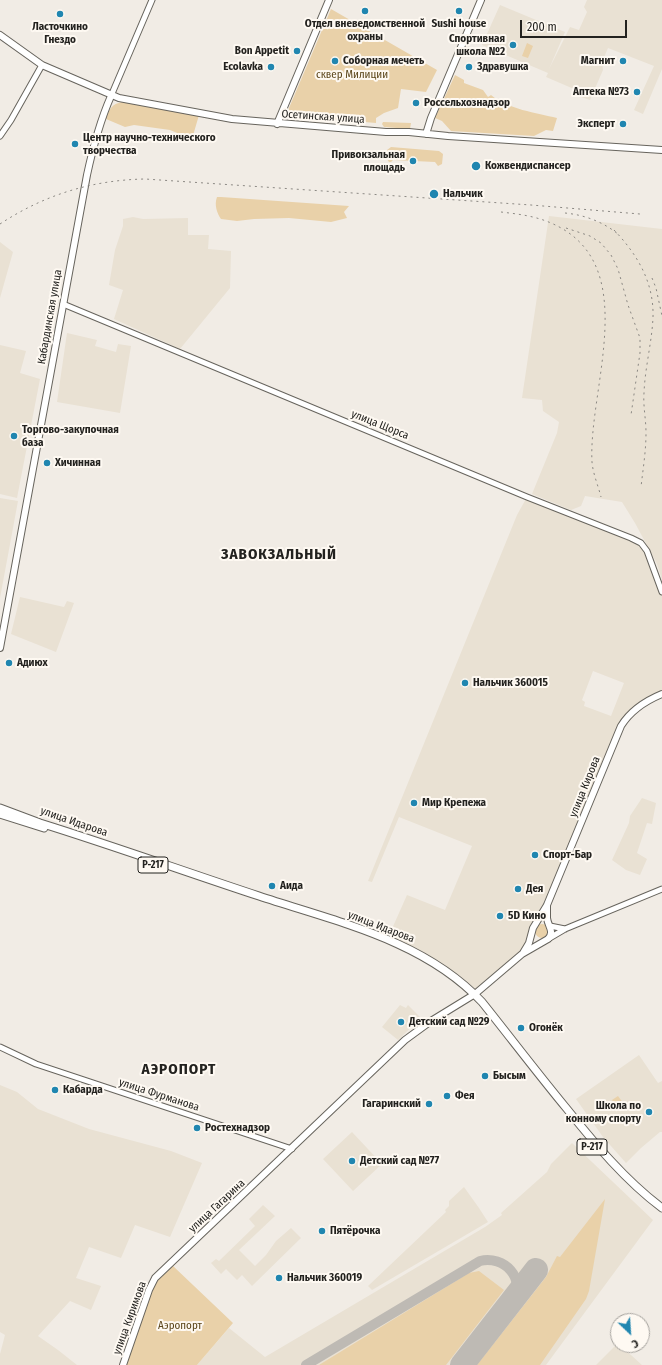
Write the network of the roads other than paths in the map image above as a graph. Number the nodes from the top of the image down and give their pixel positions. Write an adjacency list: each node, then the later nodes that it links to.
1 (152, 0): 6 (street, Кабардинская улица)
2 (329, 0): 7 (main road)
3 (481, 0): 8 (main road)
4 (0, 35): 5 (main road, Осетинская улица)
5 (42, 65): 6 (main road, Осетинская улица); 9 (street)
6 (110, 96): 7 (main road, Осетинская улица); 11 (main road, Кабардинская улица)
7 (277, 124): 8 (main road, Осетинская улица)
8 (426, 134): 10 (main road, Осетинская улица)
9 (0, 136)
10 (662, 150)
11 (63, 304): 12 (street, улица Щорса); 13 (main road, Кабардинская улица)
12 (662, 592)
13 (0, 648)
14 (662, 694): 18 (main road, улица Кирова)
15 (0, 808): 25 (main road, улица Идарова / Р-217)
16 (0, 814): 25 (main road, улица Идарова / Р-217)
17 (662, 889): 21 (street)
18 (548, 905): 19 (main road, улица Кирова); 20 (main road)
19 (536, 924): 20 (main road); 22 (main road)
20 (550, 925): 21 (street); 23 (main road)
21 (565, 929): 23 (street)
22 (533, 932): 23 (main road); 24 (main road)
23 (546, 940): 24 (main road)
24 (522, 954): 25 (main road, улица Гагарина)
25 (473, 996): 27 (main road, улица Гагарина); 28 (main road, улица Идарова / Р-217); 29 (main road, улица Идарова / Р-217)
26 (0, 1047): 27 (street, улица Фурманова)
27 (292, 1148): 30 (main road, улица Гагарина)
28 (662, 1208)
29 (662, 1213)
30 (156, 1278): 31 (main road, улица Киримова)
31 (123, 1365)

